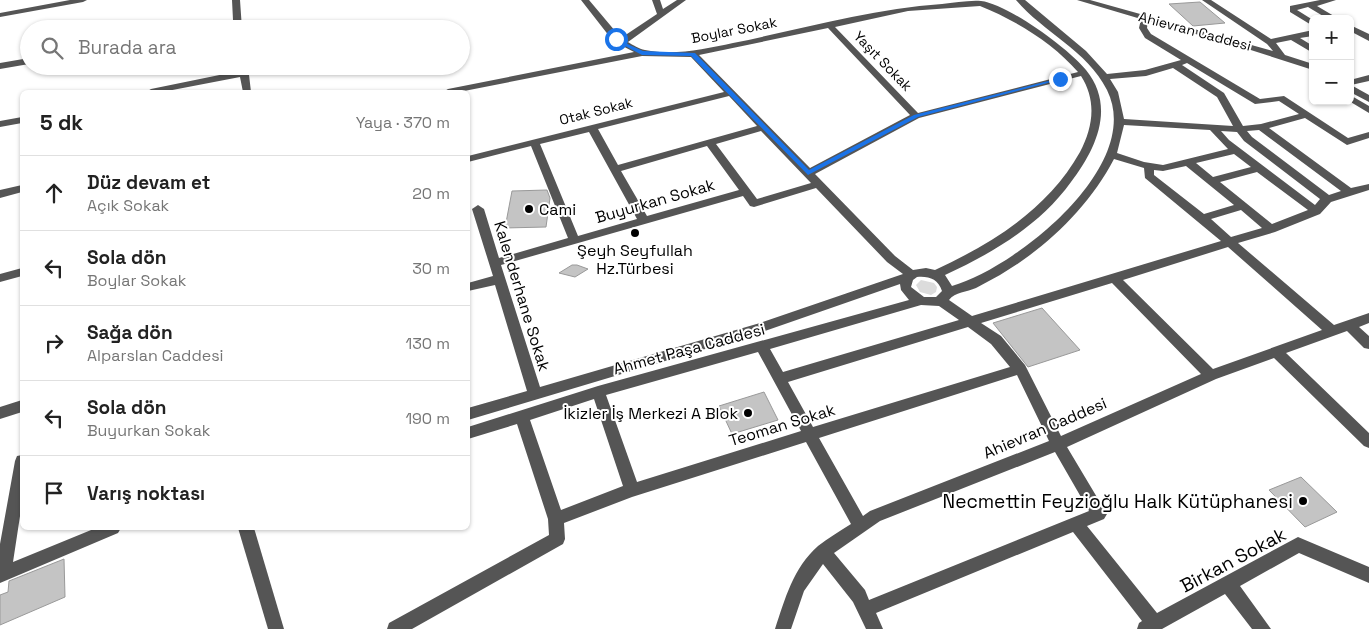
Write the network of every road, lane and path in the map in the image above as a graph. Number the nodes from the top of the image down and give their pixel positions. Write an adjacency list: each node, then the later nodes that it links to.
1 (83, 0): 15 (street)
2 (236, 0): 19 (street)
3 (584, 0): 26 (street)
4 (656, 0): 16 (street)
5 (682, 0): 16 (street)
6 (931, 0): 14 (street, Boylar Sokak)
7 (1081, 0): 10 (street, Ahievran Caddesi)
8 (1206, 0): 27 (street)
9 (1332, 0): 13 (street)
10 (1102, 1): 18 (street, Ahievran Caddesi)
11 (980, 2): 12 (street, Boylar Sokak); 14 (street, Boylar Sokak); 37 (street)
12 (1015, 2): 42 (street)
13 (1310, 5): 17 (street); 20 (street)
14 (908, 9): 21 (street, Boylar Sokak)
15 (0, 14)
16 (661, 14): 26 (street)
17 (1329, 15)
18 (1145, 17): 31 (street, Ahievran Caddesi); 32 (street)
19 (238, 20)
20 (1309, 21)
21 (830, 26): 30 (street, Boylar Sokak); 54 (street, Yaşıt Sokak)
22 (1354, 29): 25 (street)
23 (1309, 34): 24 (street)
24 (1292, 37): 27 (street); 28 (street)
25 (1369, 38)
26 (622, 42): 29 (street)
27 (1270, 42): 31 (street)
28 (1309, 48)
29 (642, 53): 30 (street, Boylar Sokak); 47 (street, Boylar Sokak)
30 (693, 54): 49 (street)
31 (1279, 55): 36 (street, Ahievran Caddesi); 38 (street, Ahievran Caddesi)
32 (1189, 61): 34 (street); 53 (street)
33 (20, 63): 35 (street)
34 (1175, 65): 42 (street); 62 (street)
35 (0, 66)
36 (1309, 66)
37 (1084, 73): 54 (street); 92 (street)
38 (1309, 73)
39 (223, 75): 45 (street)
40 (245, 75): 46 (street)
41 (1354, 75): 43 (street)
42 (1104, 77): 56 (street)
43 (1367, 79): 44 (street)
44 (1354, 81)
45 (159, 90)
46 (247, 90)
47 (458, 90)
48 (1354, 90): 50 (street)
49 (731, 93): 58 (street); 60 (street, Otak Sokak)
50 (1369, 99)
51 (1354, 101): 52 (street)
52 (1369, 110)
53 (1307, 115): 59 (street); 63 (street)
54 (916, 116): 73 (street)
55 (20, 120): 57 (street)
56 (1120, 122): 61 (street); 67 (street)
57 (0, 124)
58 (764, 127): 65 (street); 73 (street)
59 (1261, 127): 62 (street); 79 (street)
60 (592, 128): 64 (street, Otak Sokak); 72 (street)
61 (1213, 128): 62 (street); 66 (street)
62 (1240, 129): 81 (street)
63 (1369, 135)
64 (534, 142): 68 (street, Otak Sokak); 88 (street)
65 (709, 142): 72 (street); 78 (street)
66 (1236, 150): 69 (street); 71 (street)
67 (1112, 155): 70 (street); 98 (street)
68 (470, 158)
69 (1189, 163): 70 (street); 74 (street)
70 (1149, 167): 85 (street)
71 (1259, 168): 74 (street); 84 (street)
72 (615, 169): 86 (street)
73 (808, 173): 75 (street)
74 (1211, 181): 82 (street)
75 (819, 184): 78 (street); 93 (street)
76 (1366, 187): 79 (street)
77 (20, 189): 80 (street)
78 (746, 192): 86 (street, Buyurkan Sokak)
79 (1350, 192): 81 (street)
80 (0, 194)
81 (1327, 198): 84 (street)
82 (1243, 206): 85 (street); 87 (street)
83 (478, 209): 90 (street, Kalenderhane Sokak)
84 (1316, 211): 87 (street)
85 (1202, 218): 89 (street)
86 (644, 221): 88 (street, Buyurkan Sokak)
87 (1271, 229): 89 (street)
88 (574, 240): 90 (street, Buyurkan Sokak)
89 (1230, 242): 95 (street); 103 (street)
90 (495, 263): 96 (street, Kalenderhane Sokak)
91 (20, 273): 94 (street)
92 (935, 275): 93 (street); 98 (street)
93 (909, 276): 99 (street); 111 (street, Ahmet Paşa Caddesi)
94 (0, 278)
95 (1114, 278): 101 (street); 108 (street)
96 (500, 279): 97 (street); 111 (street, Kalenderhane Sokak)
97 (470, 287)
98 (944, 296): 99 (street); 101 (street)
99 (920, 301): 105 (street, Ahmet Paşa Caddesi)
100 (1369, 318): 102 (street, Ahievran Caddesi)
101 (971, 321): 107 (street); 109 (street)
102 (1350, 326): 103 (street, Ahievran Caddesi); 104 (street)
103 (1333, 332): 106 (street, Ahievran Caddesi)
104 (1369, 344)
105 (762, 347): 109 (street); 110 (street, Ahmet Paşa Caddesi)
106 (1277, 353): 108 (street, Ahievran Caddesi); 118 (street)
107 (1020, 369): 117 (street, Teoman Sokak); 119 (street)
108 (1211, 375): 119 (street, Ahievran Caddesi)
109 (779, 379): 117 (street)
110 (598, 392): 115 (street, Ahmet Paşa Caddesi); 121 (street)
111 (535, 393): 114 (street, Ahmet Paşa Caddesi)
112 (20, 407): 113 (street)
113 (0, 413)
114 (470, 413)
115 (521, 415): 116 (street, Ahmet Paşa Caddesi); 122 (street)
116 (470, 432)
117 (810, 434): 121 (street, Teoman Sokak); 124 (street)
118 (1369, 442)
119 (1058, 444): 123 (street); 124 (street, Ahievran Caddesi)
120 (20, 473): 128 (street)
121 (632, 490): 122 (street, Teoman Sokak)
122 (556, 519): 134 (street)
123 (1077, 525): 131 (street); 132 (street)
124 (860, 526): 127 (street, Ahievran Caddesi)
125 (247, 530): 133 (street)
126 (90, 532): 128 (street)
127 (823, 552): 131 (street); 135 (street, Ahievran Caddesi)
128 (1, 574)
129 (1369, 575): 130 (street, Birkan Sokak)
130 (1229, 585): 132 (street, Birkan Sokak); 137 (street)
131 (867, 609): 136 (street)
132 (1150, 627)
133 (276, 629)
134 (394, 629)
135 (784, 629)
136 (875, 629)
137 (1263, 629)

